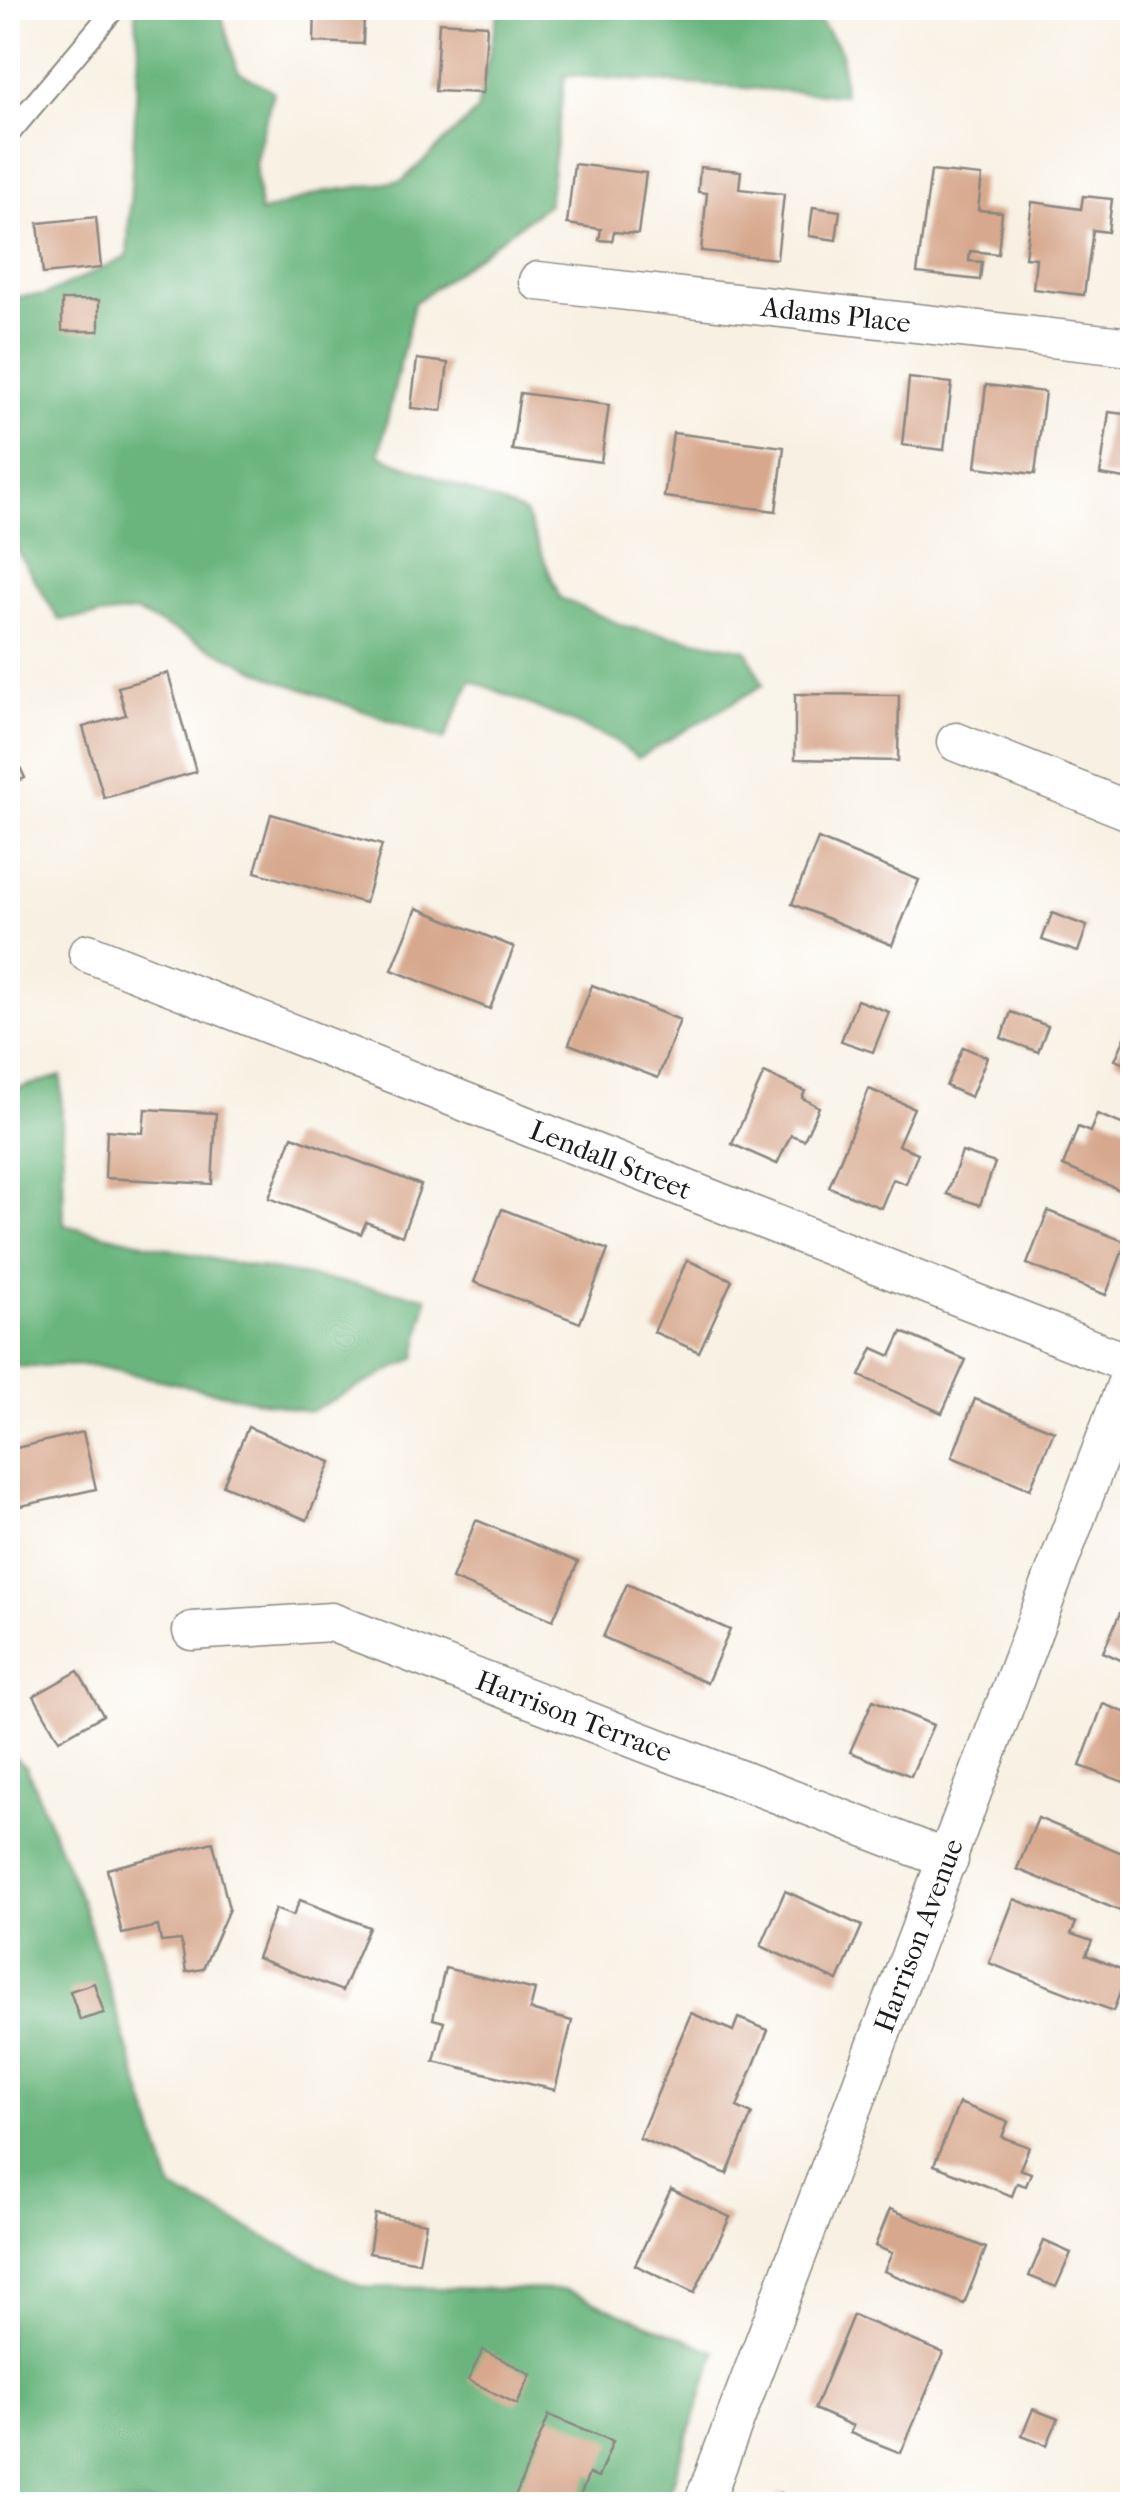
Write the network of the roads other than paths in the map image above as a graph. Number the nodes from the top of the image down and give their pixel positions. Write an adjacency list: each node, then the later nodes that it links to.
1 (116, 8): 2 (lane)
2 (8, 135)
3 (538, 281): 4 (street, Adams Place)
4 (1132, 346)
5 (956, 742): 6 (street)
6 (1132, 812)
7 (88, 953): 8 (street, Lendall Street)
8 (1132, 1367): 10 (street, Harrison Avenue)
9 (192, 1631): 10 (street, Harrison Terrace)
10 (949, 1860): 11 (street, Harrison Avenue)
11 (702, 2504)

